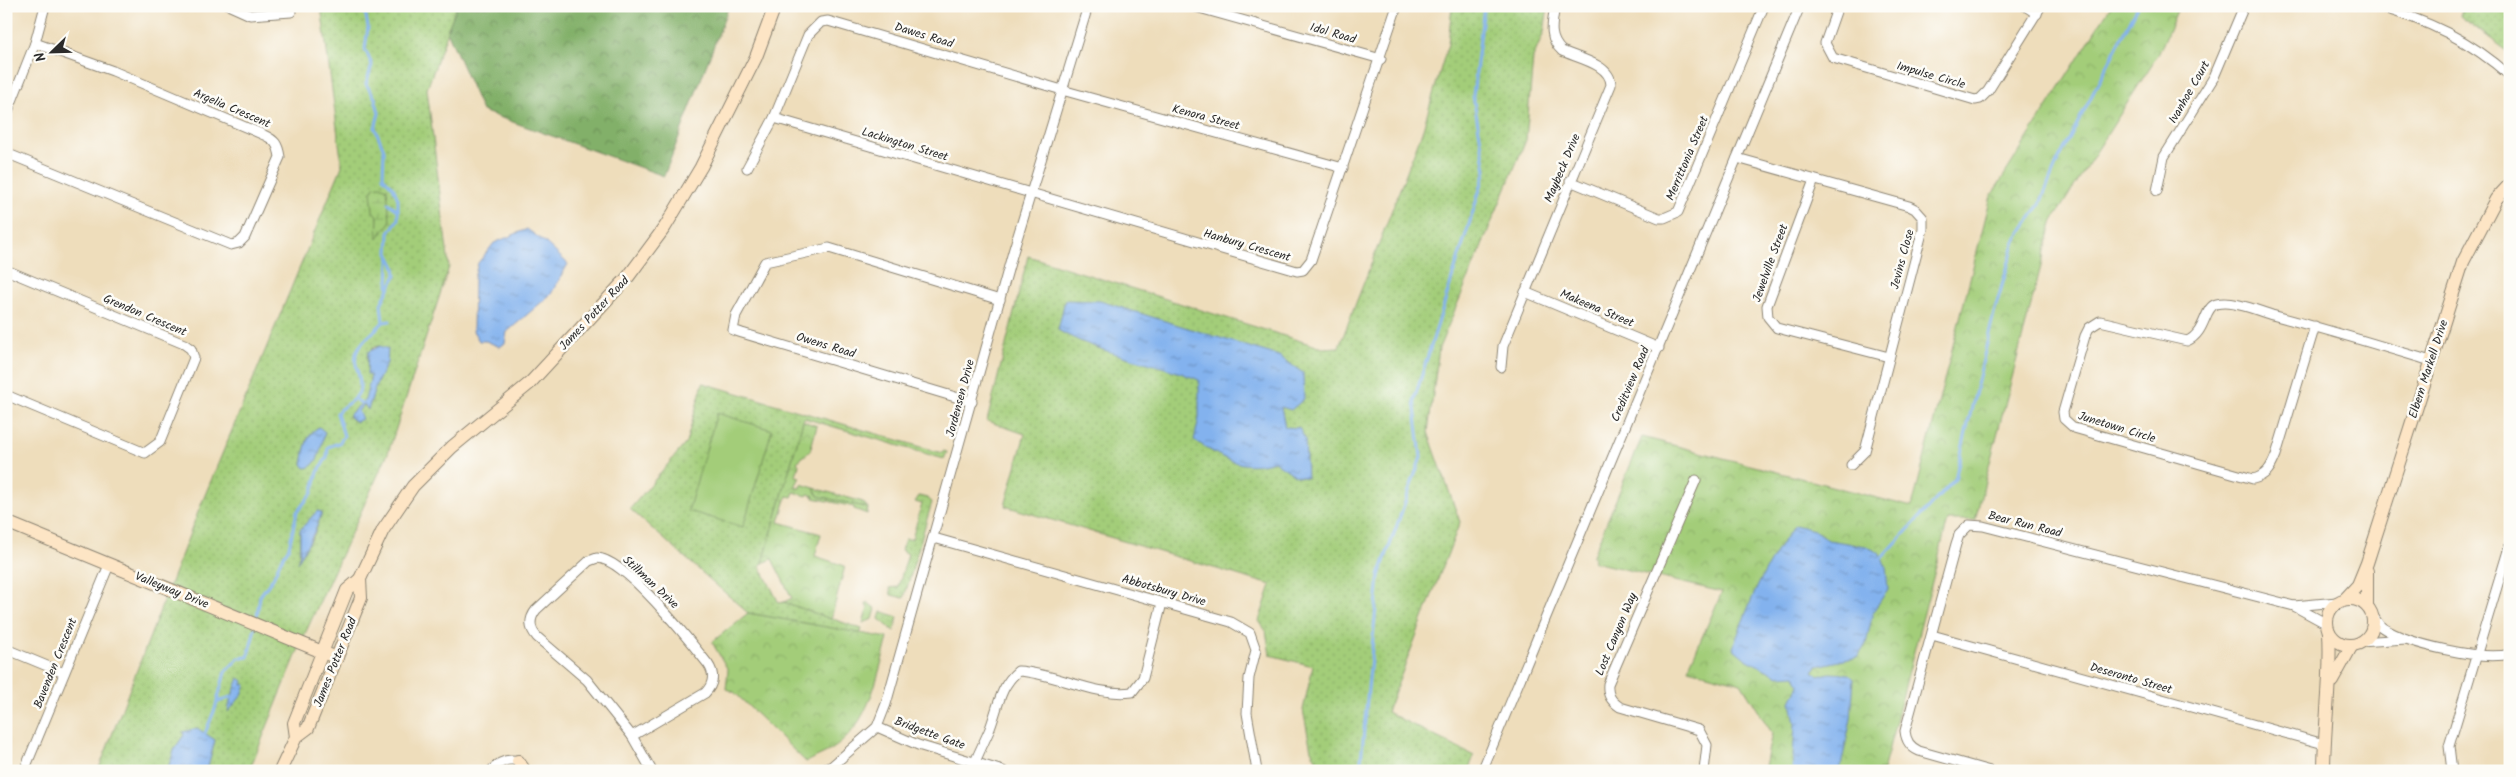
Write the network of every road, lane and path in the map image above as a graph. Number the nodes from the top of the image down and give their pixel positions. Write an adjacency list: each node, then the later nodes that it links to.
1 (45, 6): 16 (street)
2 (230, 6): 15 (street)
3 (775, 6): 48 (street, James Potter Road)
4 (1088, 6): 19 (street, Jordensen Drive)
5 (1192, 6): 17 (street, Idol Road)
6 (1397, 6): 17 (street, Hanbury Crescent)
7 (1555, 6): 27 (street, Maybeck Drive)
8 (1764, 6): 27 (street, Merrittonia Street)
9 (1800, 6): 23 (street, Creditview Road)
10 (1838, 6): 14 (street, Impulse Circle)
11 (2025, 6): 14 (street, Impulse Circle)
12 (2244, 6): 29 (street, Ivanhoe Court)
13 (2376, 6): 18 (street)
14 (2039, 10)
15 (291, 12)
16 (35, 43): 20 (street); 22 (street, Argelia Crescent)
17 (1381, 59): 25 (street, Hanbury Crescent)
18 (2510, 76)
19 (1062, 90): 21 (street, Dawes Road); 25 (street, Kenora Street); 30 (street, Jordensen Drive)
20 (6, 116)
21 (774, 118): 24 (street, Dawes Road); 30 (street, Lackington Street)
22 (6, 154)
23 (1737, 158): 26 (street, Jevins Close); 35 (street, Creditview Road)
24 (747, 168)
25 (1343, 168): 30 (street, Hanbury Crescent)
26 (1814, 180): 36 (street, Jevins Close); 36 (street, Jewelville Street)
27 (1570, 181): 32 (street, Maybeck Drive)
28 (2510, 184): 37 (street, Elbern Markell Drive)
29 (2157, 191)
30 (1030, 195): 33 (street, Jordensen Drive)
31 (6, 270): 39 (street, Grendon Crescent)
32 (1525, 292): 35 (street, Makeena Street); 38 (street, Maybeck Drive)
33 (1000, 300): 40 (street, Jordensen Drive); 40 (street, Owens Road)
34 (2316, 326): 34 (street, Junetown Circle); 37 (street, Junetown Circle)
35 (1659, 348): 77 (street, Creditview Road)
36 (1889, 357): 41 (street, Jevins Close)
37 (2430, 361): 46 (street, Elbern Markell Drive)
38 (1501, 367)
39 (6, 395)
40 (972, 402): 44 (street, Jordensen Drive)
41 (1851, 465)
42 (1696, 480): 78 (street, Lost Canyon Way)
43 (6, 522): 47 (street, Valleyway Drive)
44 (934, 538): 50 (street, Abbotsbury Drive); 64 (street, Jordensen Drive)
45 (2510, 544): 60 (street)
46 (2368, 563): 49 (street, Elbern Markell Drive); 52 (street, Elbern Markell Drive)
47 (109, 565): 58 (street, Valleyway Drive); 62 (street, Bavenden Crescent)
48 (360, 580): 58 (street, James Potter Road); 61 (street, James Potter Road)
49 (2341, 600): 51 (street, Bear Run Road); 52 (street); 53 (street)
50 (1162, 603): 69 (street); 76 (street, Abbotsbury Drive)
51 (2294, 606): 53 (street, Bear Run Road); 54 (street, Bear Run Road)
52 (2369, 610): 55 (street); 56 (street)
53 (2328, 628): 56 (street); 63 (street)
54 (1932, 635): 67 (street, Deseronto Street); 79 (street, Bear Run Road)
55 (2406, 639): 56 (street); 60 (street)
56 (2356, 643): 63 (street)
57 (6, 649): 62 (street)
58 (321, 652): 61 (street, Valleyway Drive); 66 (street, James Potter Road)
59 (2510, 654): 60 (street)
60 (2475, 655): 81 (street)
61 (337, 658): 66 (street, James Potter Road)
62 (64, 673): 70 (street, Bavenden Crescent)
63 (2330, 686): 67 (street)
64 (877, 727): 69 (street, Bridgette Gate); 74 (street, Jordensen Drive)
65 (632, 736): 65 (street, Stillman Drive); 73 (street, Stillman Drive)
66 (296, 737): 71 (street, James Potter Road)
67 (2324, 744): 80 (street)
68 (522, 766): 72 (street)
69 (973, 766): 75 (street, Bridgette Gate)
70 (24, 771)
71 (280, 771)
72 (491, 771)
73 (652, 771)
74 (820, 771)
75 (1003, 771)
76 (1257, 771)
77 (1482, 771)
78 (1704, 771)
79 (1990, 771)
80 (2324, 771)
81 (2452, 771)

